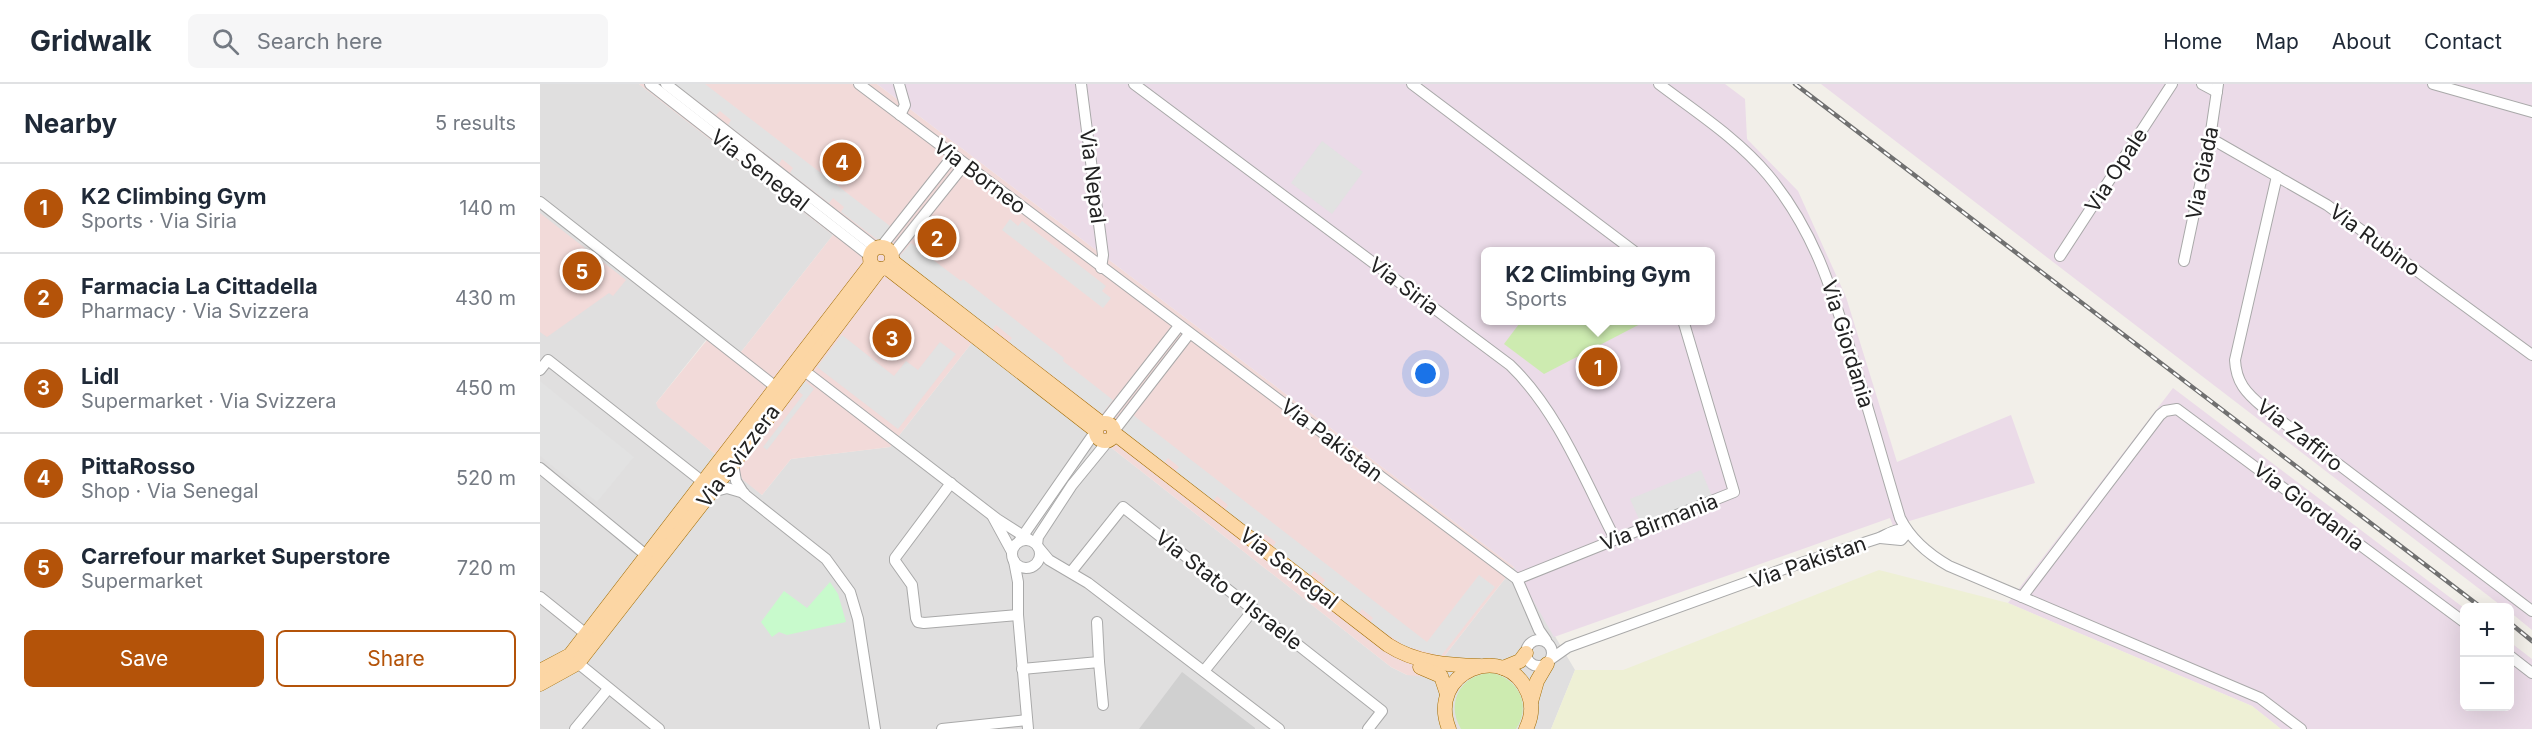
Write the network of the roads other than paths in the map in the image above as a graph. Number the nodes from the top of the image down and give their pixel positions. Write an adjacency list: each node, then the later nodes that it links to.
1 (650, 84): 22 (street, Via Senegal)
2 (666, 84): 22 (street, Via Senegal)
3 (858, 84): 14 (street, Via Borneo)
4 (899, 84): 14 (street)
5 (1081, 84): 24 (street, Via Nepal)
6 (1134, 84): 40 (street, Via Siria)
7 (1412, 84): 20 (street)
8 (1659, 84): 39 (street, Via Giordania)
9 (2172, 84): 21 (street, Via Opale)
10 (2202, 84): 12 (street)
11 (2433, 84): 13 (street)
12 (2218, 88): 15 (street, Via Giada)
13 (2532, 112)
14 (900, 115): 16 (street, Via Borneo)
15 (2210, 138): 18 (street, Via Rubino); 23 (street, Via Giada)
16 (952, 156): 17 (street, Via Borneo); 22 (street, Via Svizzera)
17 (964, 165): 22 (street, Via Svizzera); 24 (street, Via Borneo)
18 (2277, 176): 28 (street, Via Rubino); 52 (street, Via Zaffiro)
19 (540, 202): 31 (street)
20 (1628, 247)
21 (2060, 256)
22 (881, 259): 29 (main road, Via Svizzera); 32 (main road, Via Senegal)
23 (2184, 261)
24 (1101, 268): 26 (street, Via Pakistan)
25 (1684, 325): 40 (street, Via Birmania)
26 (1179, 326): 27 (street, Via Pakistan); 32 (street)
27 (1189, 334): 32 (street); 47 (street, Via Pakistan)
28 (2532, 355)
29 (799, 367): 31 (main road, Via Svizzera); 35 (street)
30 (540, 370): 36 (street)
31 (781, 391): 33 (main road, Via Svizzera); 36 (main road, Via Svizzera)
32 (1105, 431): 41 (street); 41 (street); 64 (main road, Via Senegal); 72 (main road, Via Senegal)
33 (733, 464): 36 (main road, Via Svizzera); 37 (street)
34 (540, 468): 43 (street)
35 (951, 483): 38 (street); 53 (street)
36 (708, 487): 37 (street); 43 (main road, Via Svizzera)
37 (744, 494): 78 (street)
38 (992, 515): 41 (street); 42 (street)
39 (1901, 534): 50 (street, Via Giordania); 58 (street, Via Pakistan)
40 (1616, 539): 47 (street, Via Birmania)
41 (1028, 540): 42 (street); 44 (street); 45 (street)
42 (1013, 557): 44 (street); 48 (street)
43 (652, 560): 56 (main road, Via Svizzera)
44 (1031, 566): 45 (street); 48 (street)
45 (1057, 566): 46 (street)
46 (1071, 572): 51 (street, Via Stato d'Israele); 68 (street)
47 (1517, 579): 57 (street, Via Pakistan)
48 (1017, 590): 53 (street)
49 (540, 597): 56 (street)
50 (2022, 597): 54 (street, Via Giordania); 84 (street, Via Giordania)
51 (1254, 609): 68 (street); 81 (street, Via Stato d'Israele)
52 (2532, 611)
53 (1018, 615): 66 (street)
54 (2460, 619)
55 (1097, 622): 62 (street)
56 (591, 638): 61 (main road, Via Svizzera)
57 (1542, 638): 58 (street); 59 (street); 63 (street, Via Pakistan)
58 (1568, 647): 63 (street)
59 (1526, 653): 63 (street); 65 (main road)
60 (2511, 657): 69 (street)
61 (574, 659): 67 (main road, Via Svizzera); 70 (main road, Via Svizzera); 71 (street)
62 (1099, 662): 66 (street); 74 (street)
63 (1549, 662): 73 (main road)
64 (1480, 666): 65 (main road, Via Senegal); 72 (main road)
65 (1503, 668): 73 (main road)
66 (1022, 669): 75 (street)
67 (540, 671)
68 (1204, 671): 80 (street)
69 (2532, 673)
70 (540, 684)
71 (608, 689): 76 (street); 77 (street)
72 (1447, 694): 82 (main road)
73 (1532, 702): 83 (main road)
74 (1103, 705)
75 (1027, 724): 79 (street)
76 (574, 729)
77 (659, 729)
78 (875, 729)
79 (942, 729)
80 (1280, 729)
81 (1368, 729)
82 (1449, 729)
83 (1527, 729)
84 (2301, 729)

